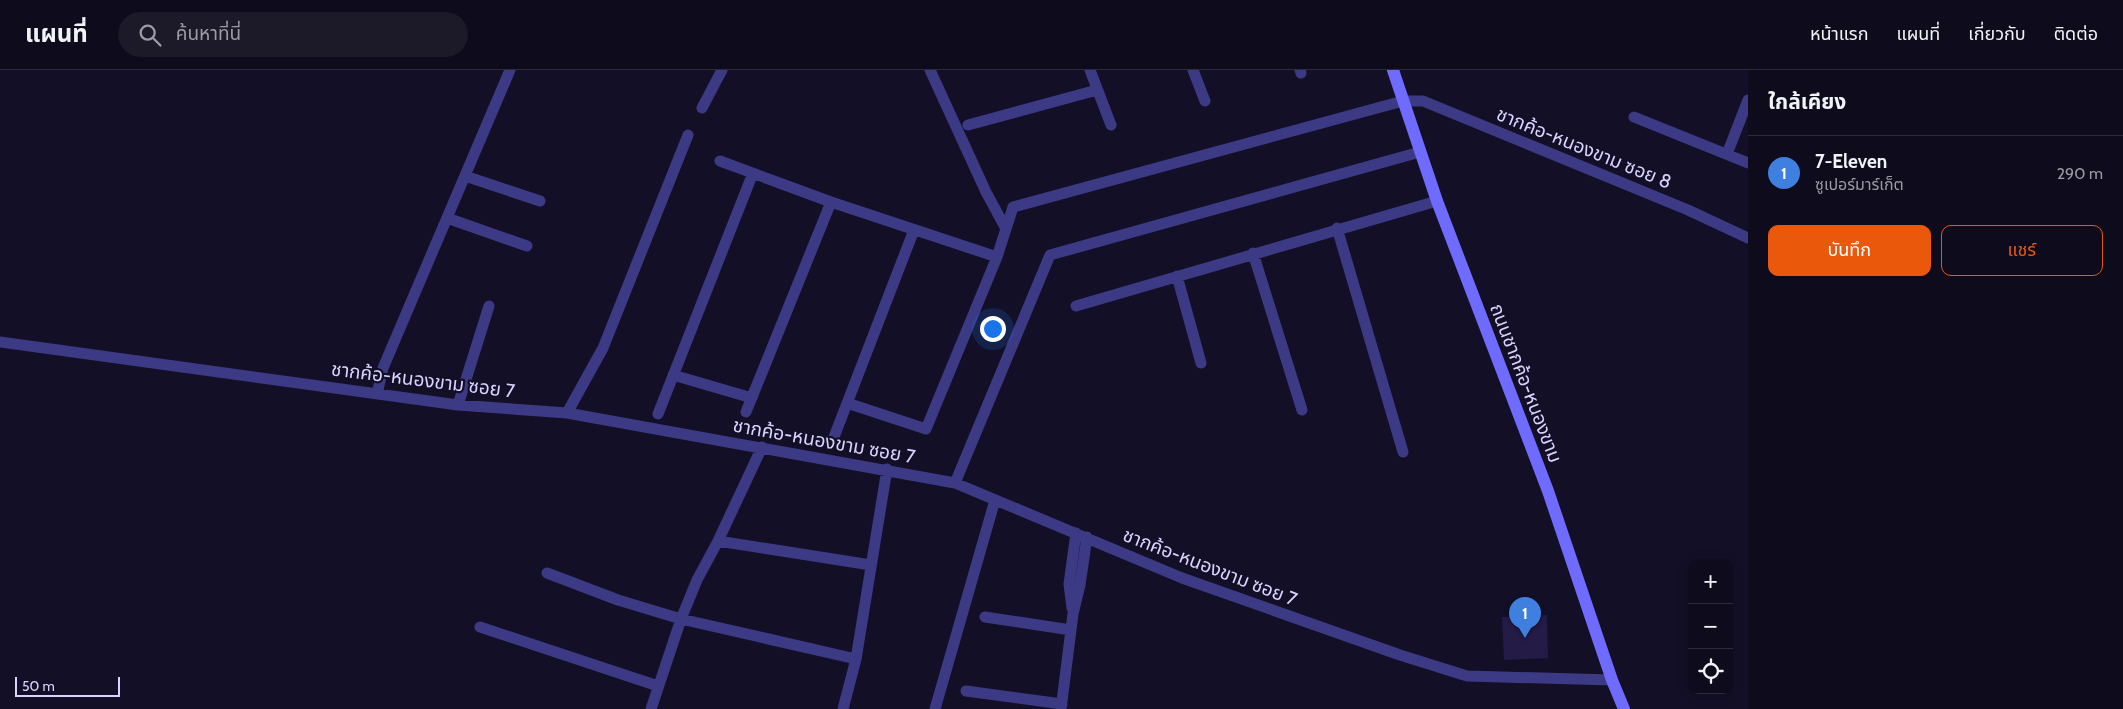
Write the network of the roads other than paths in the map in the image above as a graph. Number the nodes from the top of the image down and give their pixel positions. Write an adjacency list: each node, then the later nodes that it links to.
1 (510, 70): 21 (street)
2 (722, 70): 11 (street)
3 (930, 70): 27 (street)
4 (1090, 70): 7 (street)
5 (1193, 70): 9 (street)
6 (1393, 70): 10 (street, ถนนชากค้อ-หนองขาม)
7 (1097, 90): 13 (street); 14 (street)
8 (1748, 100): 17 (street)
9 (1205, 101)
10 (1403, 101): 16 (street, ถนนชากค้อ-หนองขาม); 27 (street, ชากค้อ-หนองขาม ซอย 8); 29 (street, ชากค้อ-หนองขาม ซอย 8)
11 (702, 108)
12 (1634, 116): 17 (street)
13 (968, 124)
14 (1111, 125)
15 (688, 135): 45 (street)
16 (1420, 152): 22 (street, ถนนชากค้อ-หนองขาม); 51 (street)
17 (1727, 154): 19 (street)
18 (720, 161): 20 (street)
19 (1748, 163)
20 (753, 173): 24 (street); 38 (street)
21 (465, 176): 23 (street); 25 (street)
22 (1437, 200): 26 (street); 62 (street, ถนนชากค้อ-หนองขาม)
23 (540, 201)
24 (831, 202): 28 (street); 40 (street)
25 (447, 218): 30 (street); 39 (street)
26 (1337, 228): 31 (street); 49 (street)
27 (1006, 229): 32 (street)
28 (914, 230): 32 (street); 41 (street)
29 (1748, 238)
30 (527, 246)
31 (1253, 253): 33 (street); 43 (street)
32 (997, 256): 41 (street)
33 (1177, 276): 35 (street); 37 (street)
34 (489, 306): 42 (street)
35 (1076, 306)
36 (0, 342): 39 (street, ชากค้อ-หนองขาม ซอย 7)
37 (1201, 363)
38 (673, 375): 40 (street); 46 (street)
39 (377, 394): 42 (street, ชากค้อ-หนองขาม ซอย 7)
40 (752, 398): 44 (street)
41 (847, 403): 47 (street)
42 (458, 405): 45 (street, ชากค้อ-หนองขาม ซอย 7)
43 (1302, 410)
44 (746, 412)
45 (567, 413): 48 (street, ชากค้อ-หนองขาม ซอย 7)
46 (658, 414)
47 (834, 437)
48 (762, 447): 50 (street, ชากค้อ-หนองขาม ซอย 7); 54 (street)
49 (1403, 452)
50 (887, 469): 51 (street, ชากค้อ-หนองขาม ซอย 7); 55 (street)
51 (955, 483): 52 (street, ชากค้อ-หนองขาม ซอย 7)
52 (995, 500): 53 (street, ชากค้อ-หนองขาม ซอย 7); 68 (street)
53 (1082, 535): 60 (street); 62 (street, ชากค้อ-หนองขาม ซอย 7)
54 (718, 541): 55 (street); 58 (street)
55 (871, 565): 61 (street)
56 (547, 573): 58 (street)
57 (985, 617): 60 (street)
58 (681, 619): 61 (street); 63 (street)
59 (480, 627): 63 (street)
60 (1071, 630): 65 (street)
61 (856, 659): 67 (street)
62 (1612, 680): 69 (street, ถนนชากค้อ-หนองขาม)
63 (658, 686): 66 (street)
64 (966, 691): 65 (street)
65 (1062, 707)
66 (651, 709)
67 (843, 709)
68 (935, 709)
69 (1624, 709)

